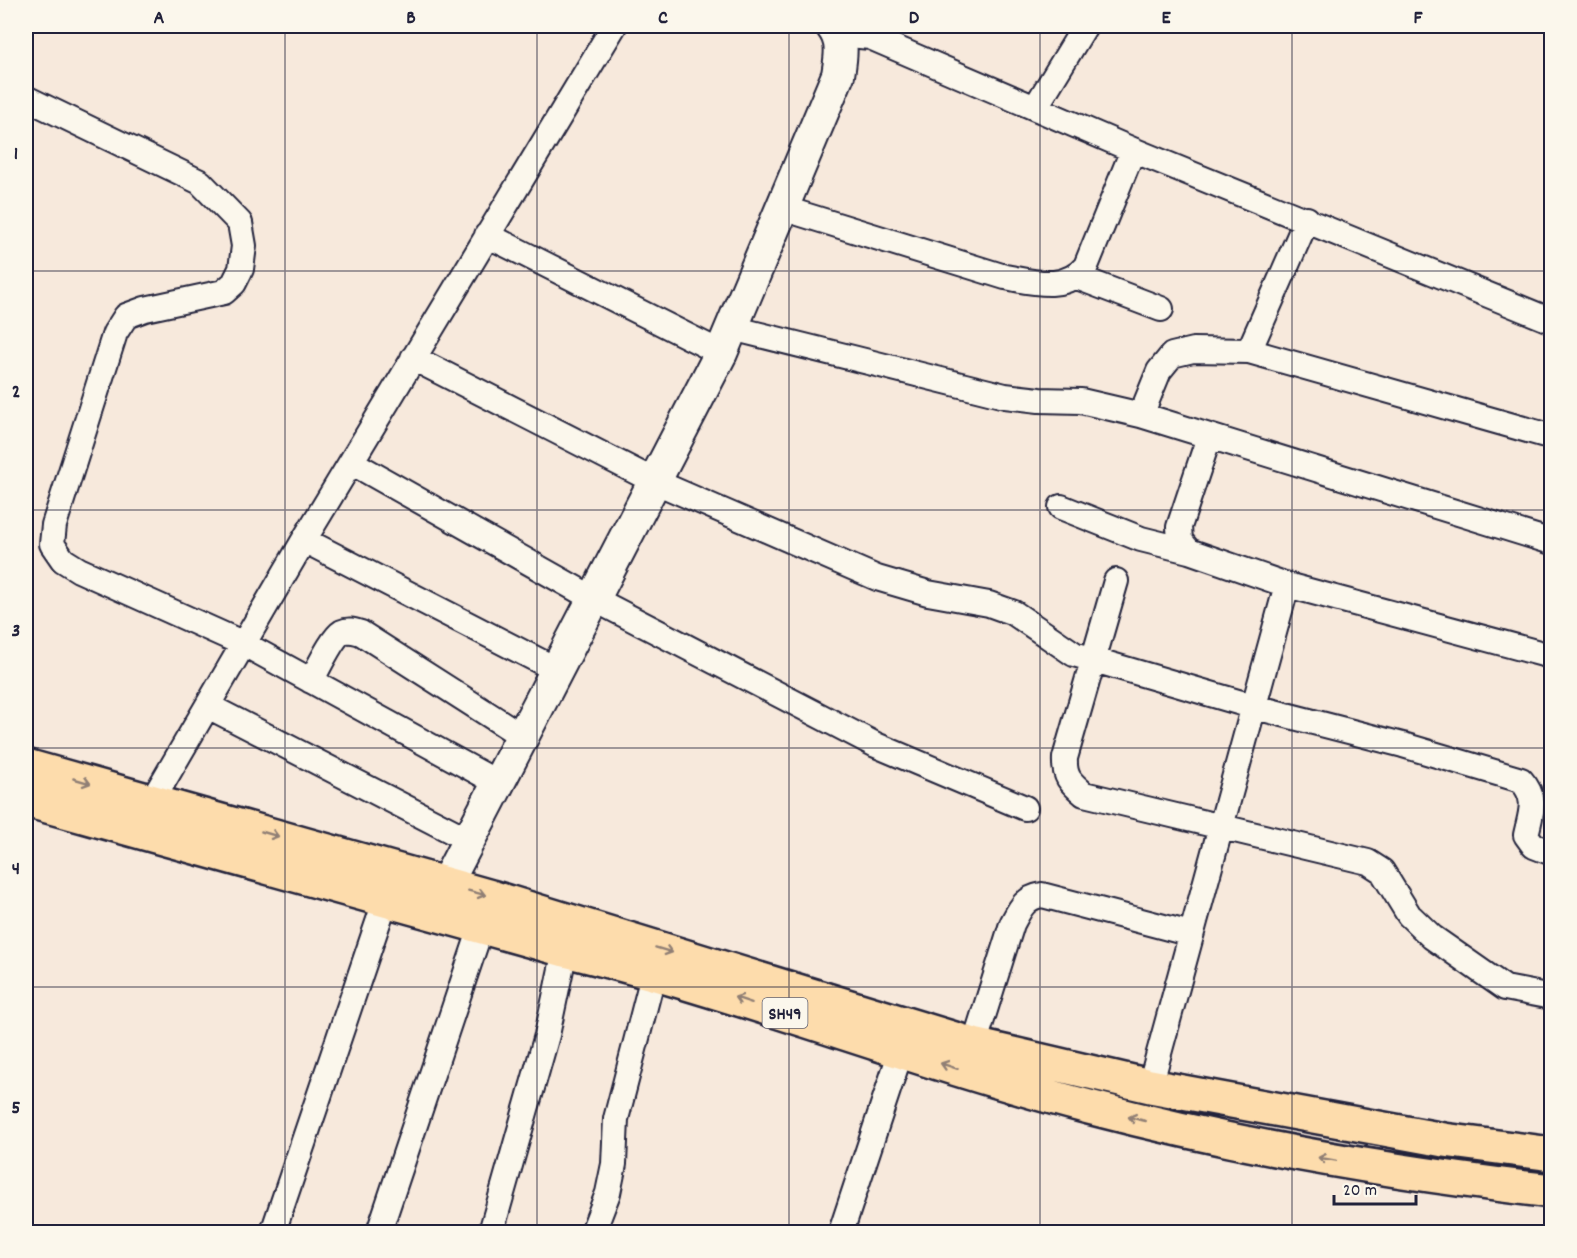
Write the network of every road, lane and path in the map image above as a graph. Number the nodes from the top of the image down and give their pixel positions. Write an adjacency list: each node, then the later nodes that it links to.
1 (614, 26): 9 (street)
2 (1085, 26): 5 (street)
3 (835, 30): 5 (street); 7 (street)
4 (26, 98): 28 (street)
5 (1035, 108): 6 (street)
6 (1133, 150): 8 (street); 10 (street)
7 (782, 208): 10 (street); 13 (street)
8 (1307, 219): 12 (street); 14 (street)
9 (487, 235): 13 (street); 15 (street)
10 (1077, 277): 11 (street)
11 (1161, 309)
12 (1551, 321)
13 (726, 340): 16 (street); 20 (street)
14 (1249, 351): 16 (street); 18 (street)
15 (413, 358): 19 (street); 20 (street)
16 (1141, 415): 17 (street)
17 (1209, 437): 23 (street); 24 (street)
18 (1551, 437)
19 (351, 462): 22 (street); 27 (street)
20 (656, 482): 27 (street); 30 (street)
21 (1061, 507): 24 (street)
22 (304, 540): 28 (street); 31 (street)
23 (1551, 542)
24 (1189, 551): 26 (street)
25 (1116, 581): 30 (street)
26 (1287, 585): 29 (street); 34 (street)
27 (594, 599): 31 (street); 40 (street)
28 (244, 644): 32 (street); 33 (street)
29 (1543, 654)
30 (1095, 660): 34 (street); 41 (street)
31 (557, 670): 35 (street)
32 (311, 681): 35 (street); 37 (street)
33 (208, 706): 39 (street); 42 (street)
34 (1255, 707): 41 (street); 43 (street)
35 (522, 736): 37 (street)
36 (26, 766): 39 (main road, SH49, one-way to 39)
37 (498, 783): 42 (street)
38 (26, 800): 45 (main road, SH49)
39 (153, 801): 44 (main road, SH49, one-way to 44)
40 (1025, 808)
41 (1220, 828): 47 (street); 50 (street)
42 (469, 840): 44 (street)
43 (1551, 853)
44 (446, 884): 51 (main road, SH49, one-way to 51)
45 (386, 899): 46 (main road, SH49); 56 (street)
46 (482, 926): 48 (main road, SH49); 57 (street)
47 (1191, 934): 51 (street); 53 (street)
48 (565, 950): 49 (main road, SH49); 58 (street)
49 (654, 972): 52 (main road, SH49, one-way to 49); 59 (street)
50 (1551, 997)
51 (974, 1045): 53 (main road, SH49)
52 (901, 1051): 55 (main road, SH49, one-way to 52); 60 (street)
53 (1150, 1086): 54 (main road, SH49)
54 (1551, 1154)
55 (1551, 1191)
56 (273, 1233)
57 (379, 1233)
58 (491, 1233)
59 (593, 1233)
60 (841, 1233)

